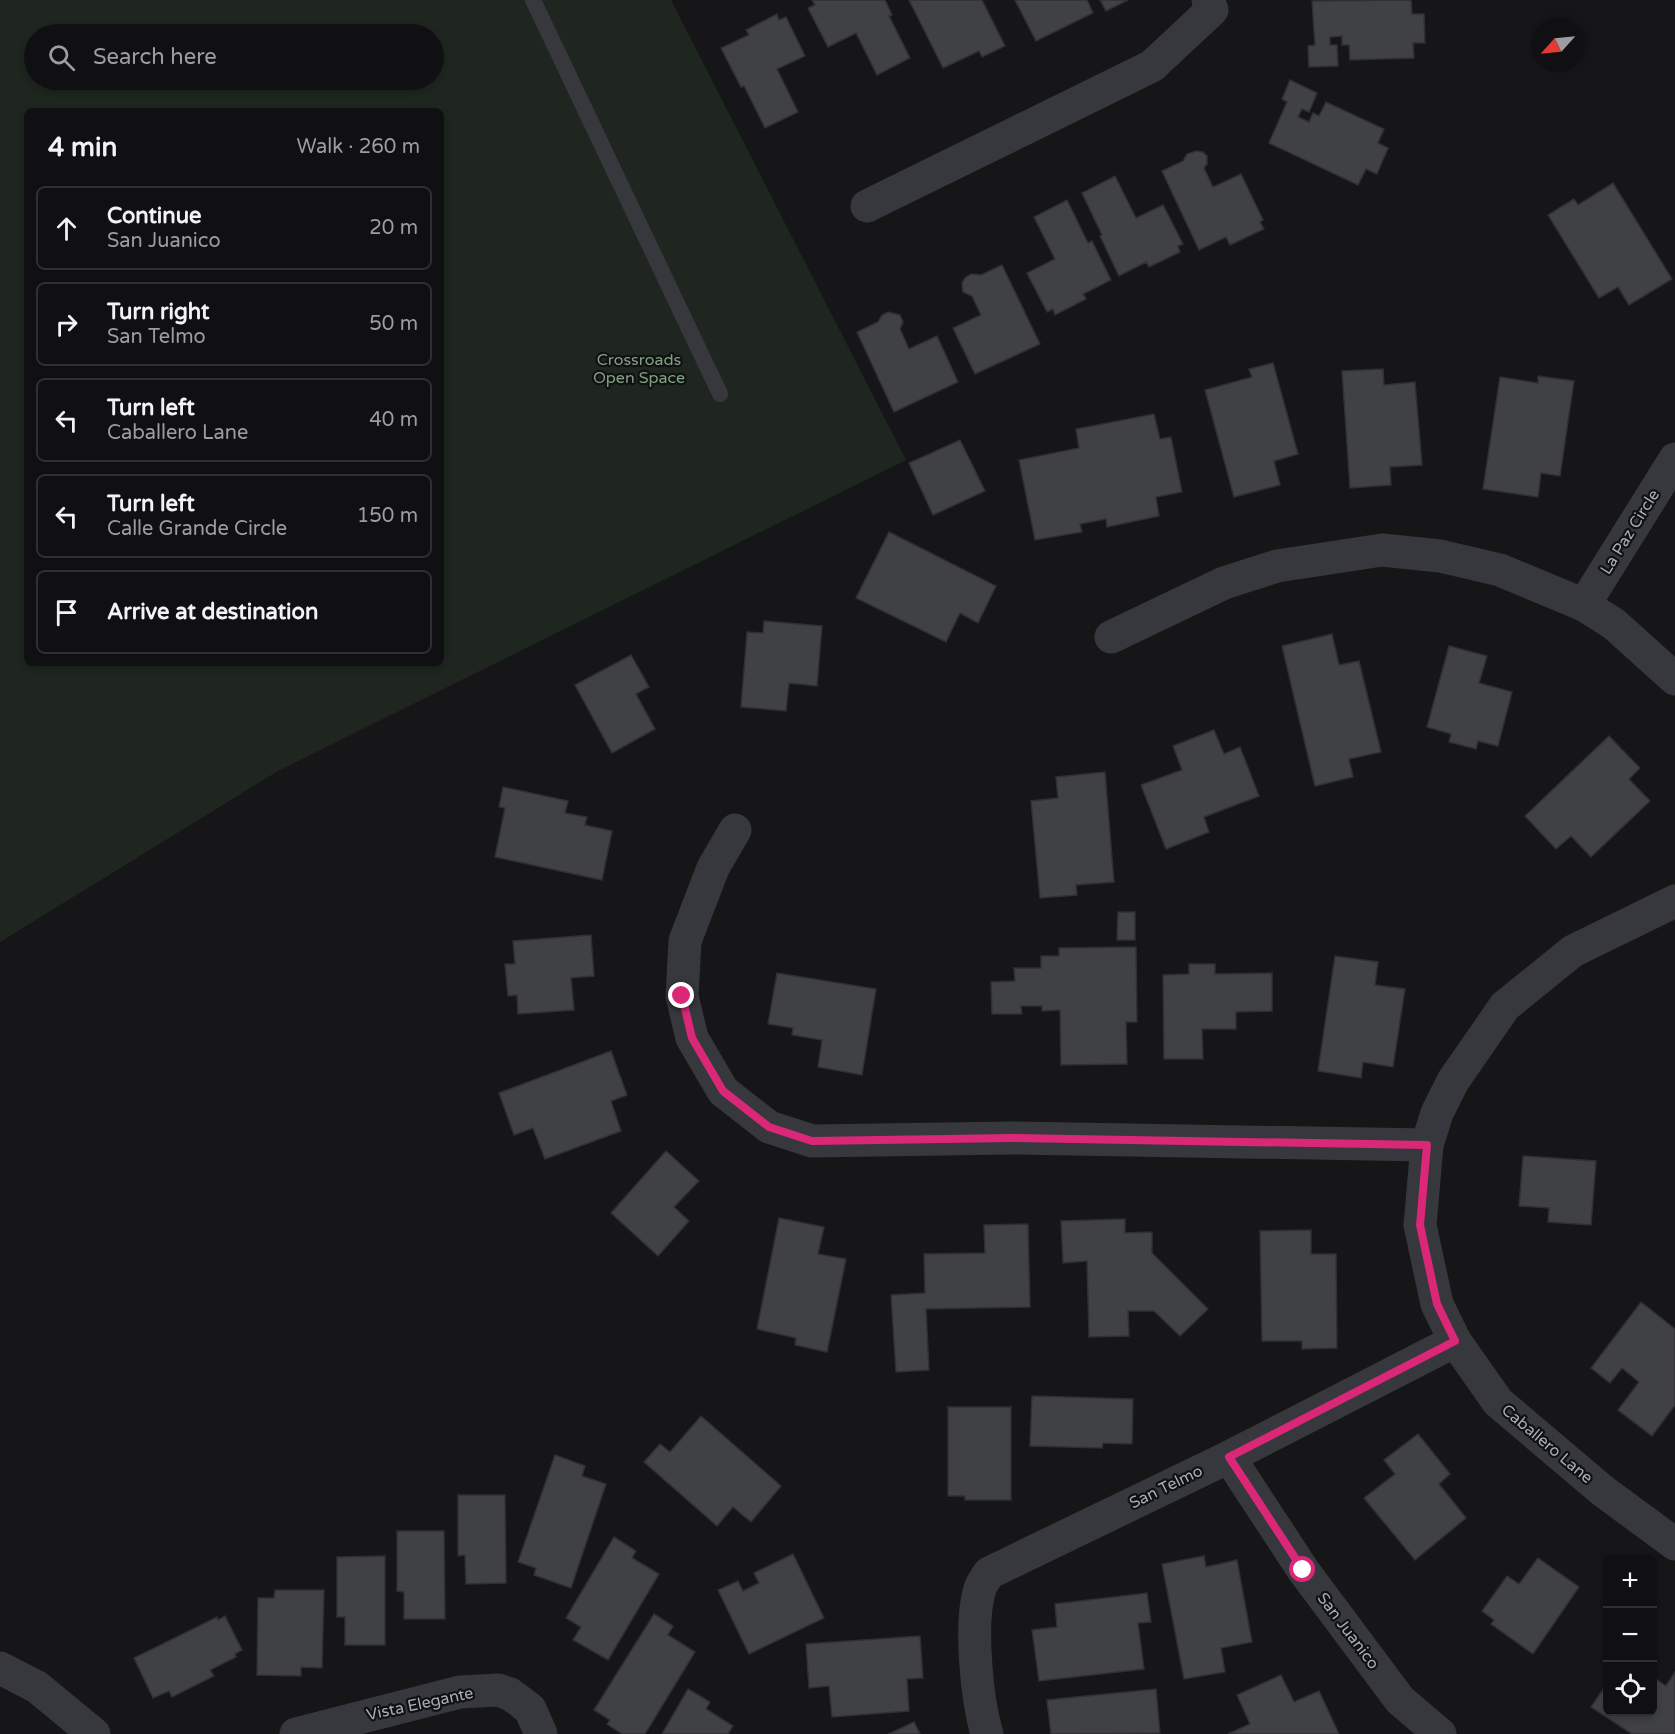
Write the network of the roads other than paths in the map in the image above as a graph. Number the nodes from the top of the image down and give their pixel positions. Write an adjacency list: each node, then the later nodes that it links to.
1 (533, 0): 4 (lane)
2 (1208, 0): 3 (street)
3 (867, 206)
4 (720, 394)
5 (1675, 459): 6 (street, La Paz Circle)
6 (1584, 604): 7 (street); 8 (street)
7 (1111, 638)
8 (1675, 679)
9 (735, 830): 11 (street)
10 (1675, 901): 11 (street, Caballero Lane)
11 (1427, 1145): 12 (street, Caballero Lane)
12 (1455, 1341): 13 (street, San Telmo); 14 (street, Caballero Lane)
13 (1229, 1457): 19 (street, San Telmo); 20 (street, San Juanico)
14 (1675, 1544)
15 (0, 1668): 16 (street)
16 (94, 1734)
17 (296, 1734): 18 (street, Vista Elegante)
18 (541, 1734)
19 (987, 1734)
20 (1440, 1734)

